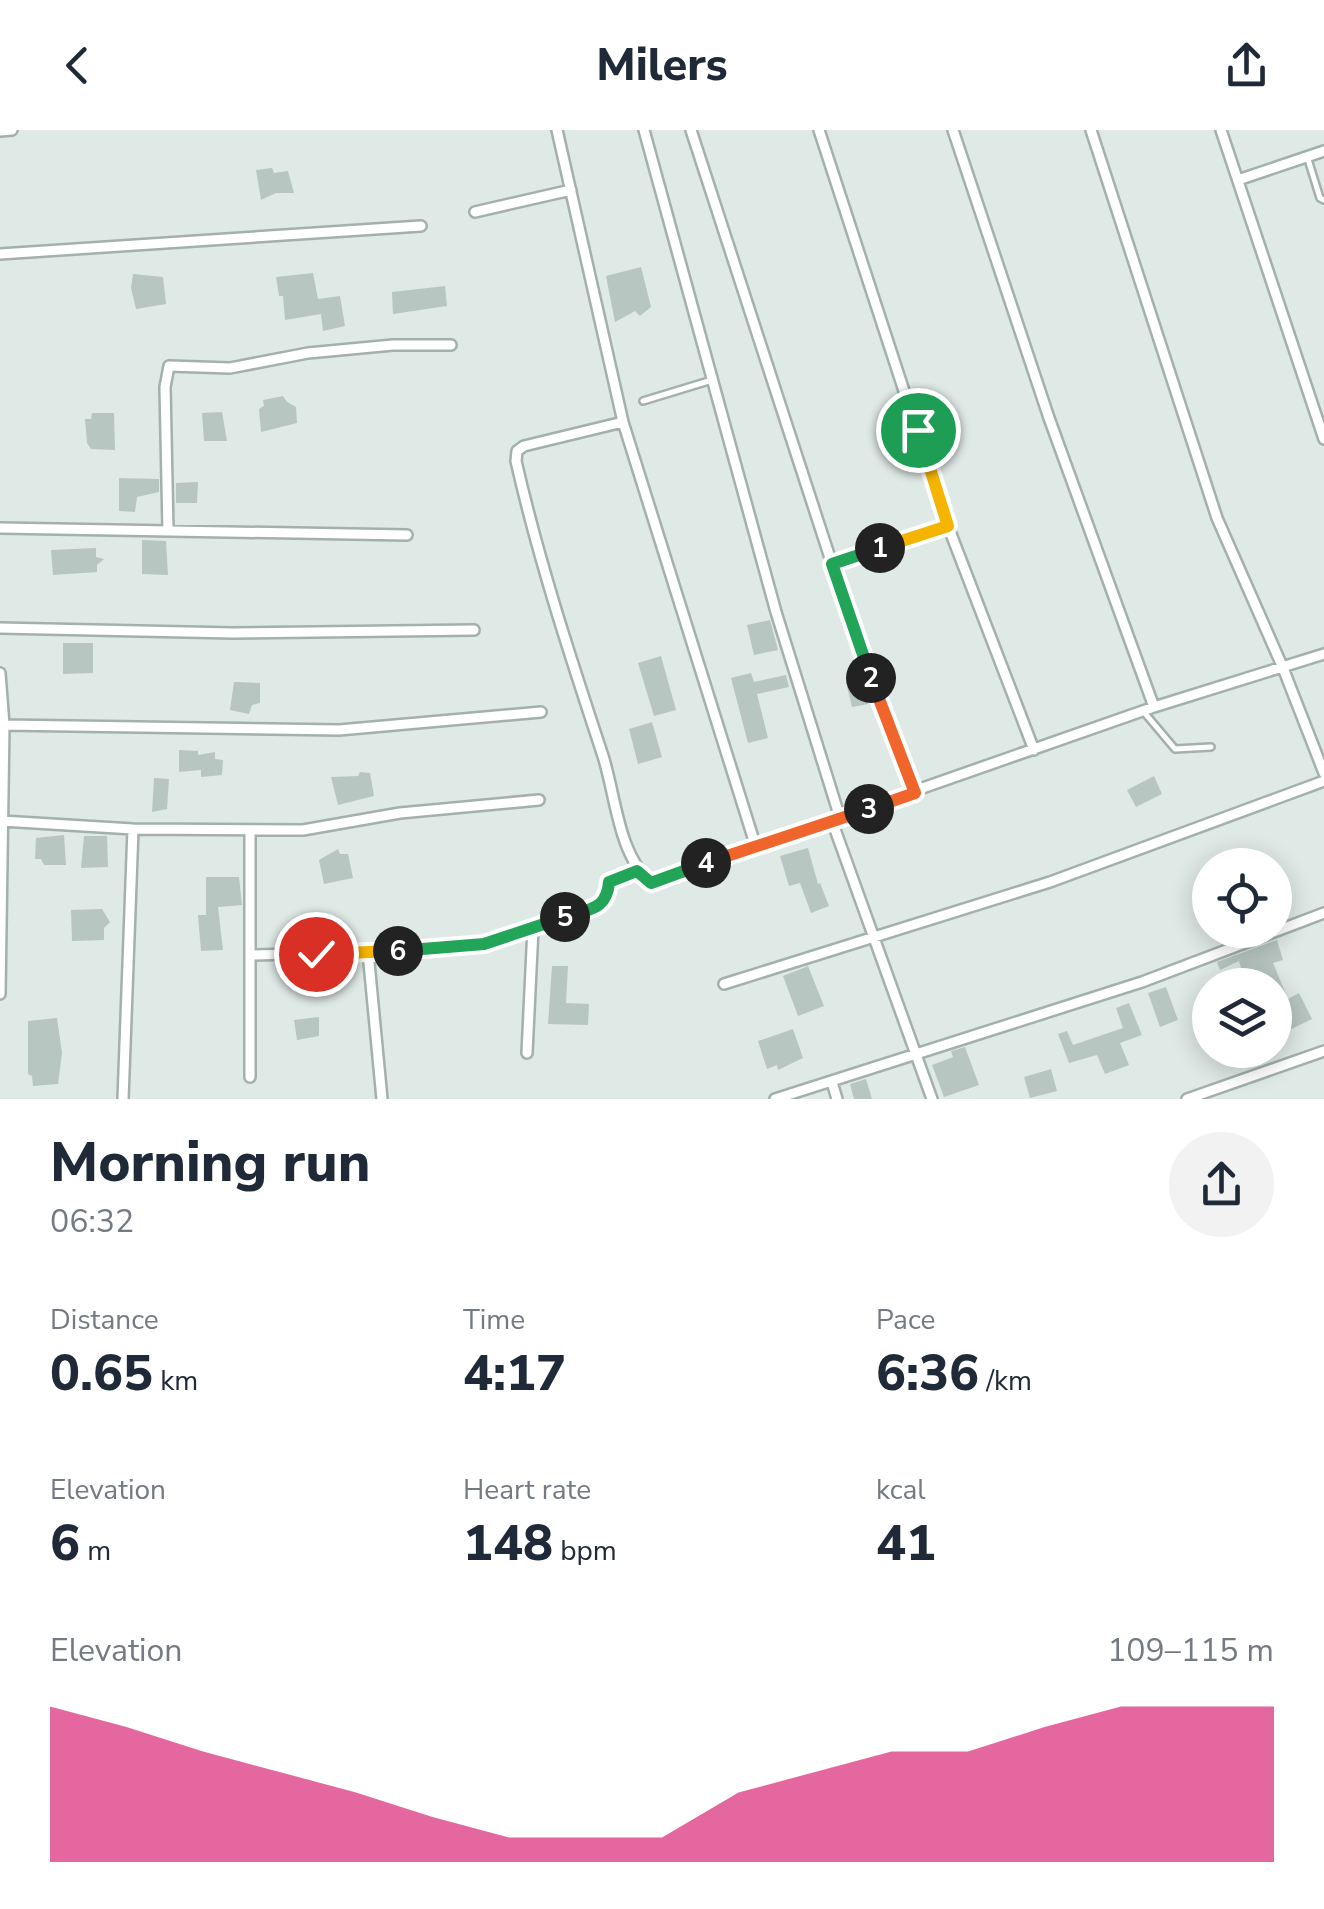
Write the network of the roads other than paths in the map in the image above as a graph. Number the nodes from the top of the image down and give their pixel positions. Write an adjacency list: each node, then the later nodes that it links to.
1 (12, 130): 9 (street)
2 (557, 130): 13 (street)
3 (644, 130): 19 (street)
4 (691, 130): 28 (street)
5 (820, 130): 24 (street)
6 (953, 130): 34 (street)
7 (1091, 130): 32 (street)
8 (1221, 130): 12 (street)
9 (0, 131)
10 (1324, 151): 11 (street)
11 (1307, 156): 12 (street); 14 (lane)
12 (1238, 180): 21 (street)
13 (570, 190): 15 (street); 22 (street)
14 (1324, 200)
15 (476, 212)
16 (422, 226): 17 (street)
17 (0, 254)
18 (450, 345): 26 (street)
19 (713, 380): 20 (lane); 44 (street)
20 (644, 401)
21 (1321, 418): 23 (street)
22 (623, 422): 48 (street); 49 (street)
23 (1324, 438)
24 (948, 526): 28 (street); 39 (street)
25 (0, 528): 26 (street)
26 (168, 530): 27 (street)
27 (407, 535)
28 (832, 564): 42 (street)
29 (0, 628): 30 (street)
30 (474, 630)
31 (1324, 654): 32 (street)
32 (1283, 668): 34 (street); 40 (street)
33 (0, 673): 37 (street)
34 (1154, 707): 35 (street)
35 (1142, 711): 38 (lane); 39 (street)
36 (541, 712): 37 (street)
37 (4, 725): 45 (street)
38 (1211, 747)
39 (1034, 750): 42 (street)
40 (1324, 773)
41 (1324, 781): 52 (street)
42 (915, 793): 44 (street)
43 (539, 800): 47 (street)
44 (836, 819): 48 (street); 52 (street)
45 (2, 820): 46 (street); 56 (street)
46 (134, 829): 47 (street); 62 (street)
47 (250, 832): 54 (street)
48 (755, 844): 49 (street)
49 (634, 872): 51 (street)
50 (1324, 913): 59 (street)
51 (533, 928): 53 (street); 58 (street)
52 (874, 939): 55 (street); 59 (street)
53 (368, 952): 54 (street); 63 (street)
54 (252, 955): 60 (street)
55 (724, 984)
56 (0, 994)
57 (1324, 1052): 67 (street)
58 (528, 1053)
59 (916, 1055): 61 (street); 66 (street)
60 (250, 1078)
61 (832, 1082): 64 (street); 65 (street)
62 (123, 1099)
63 (382, 1099)
64 (775, 1099)
65 (838, 1099)
66 (932, 1099)
67 (1187, 1099)

